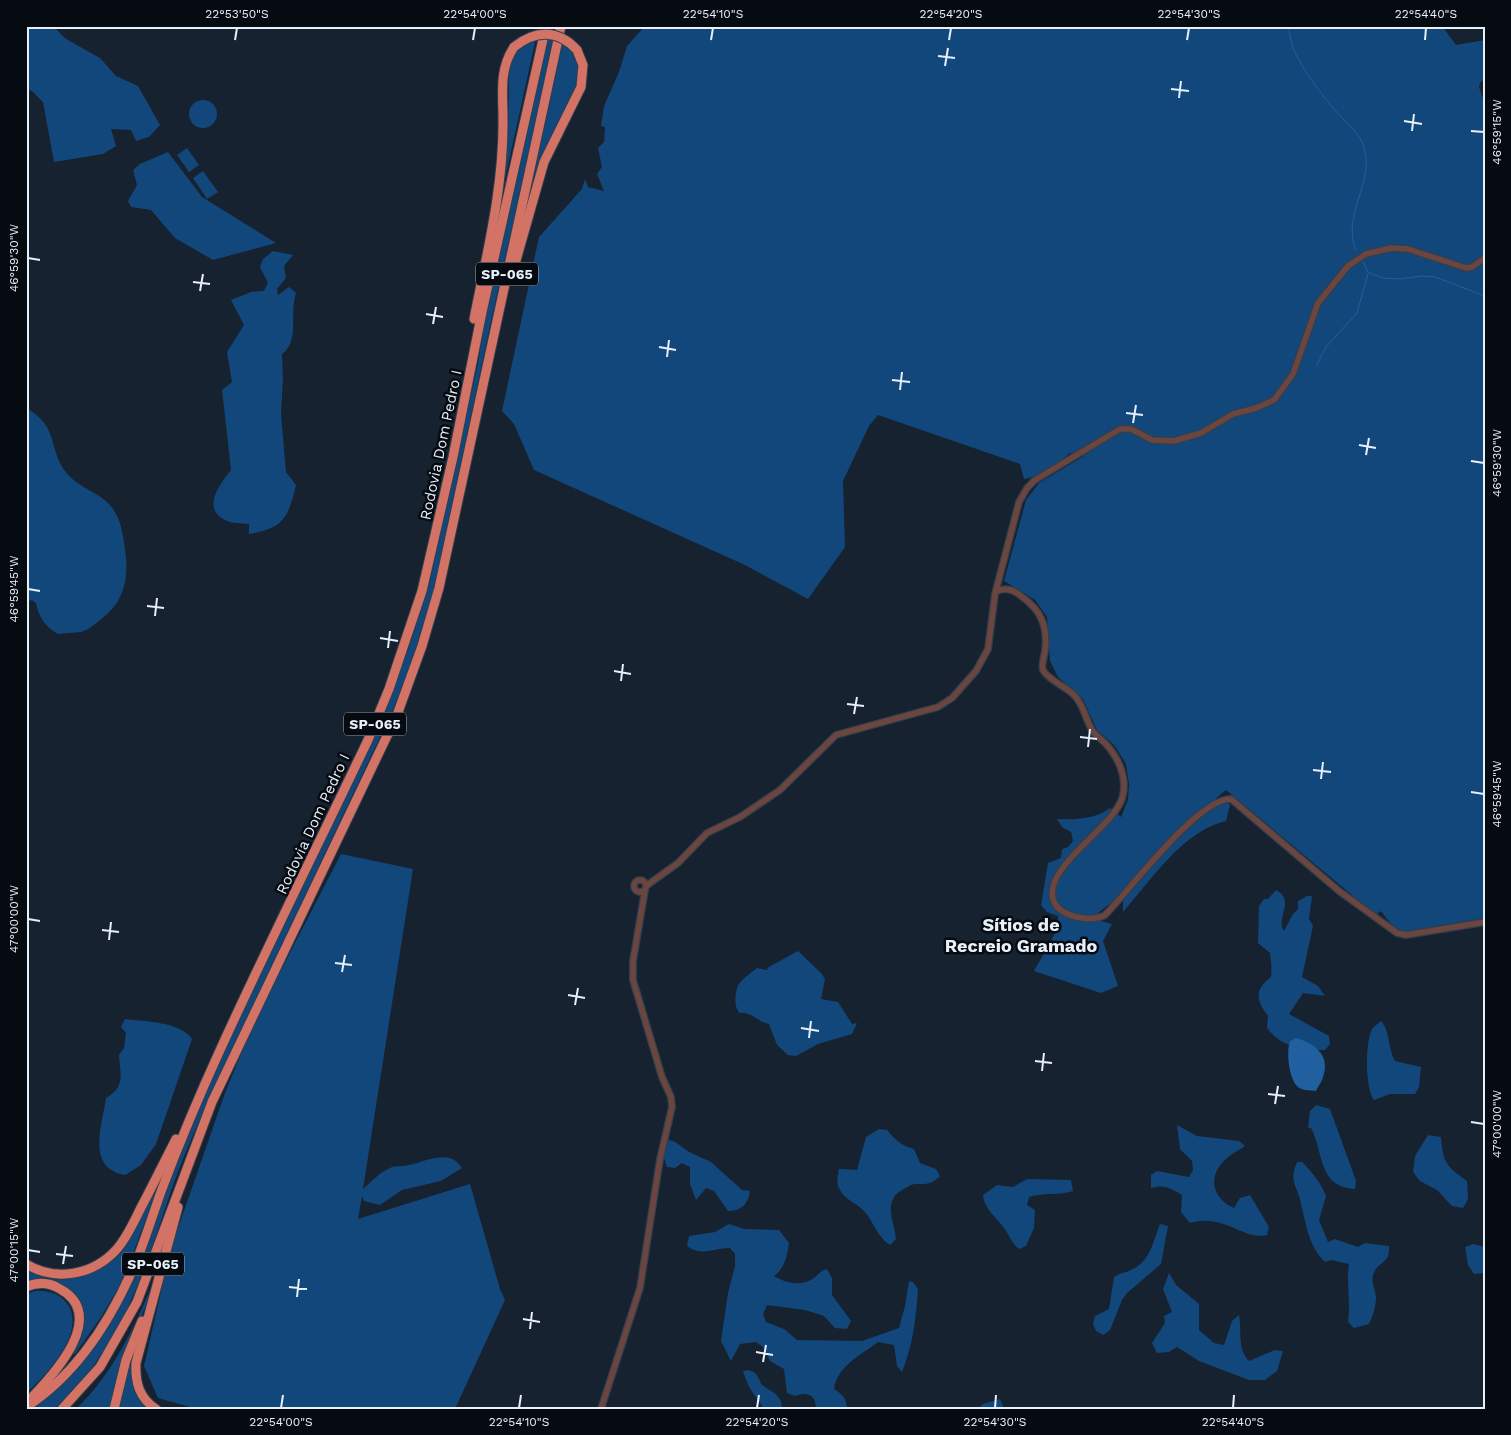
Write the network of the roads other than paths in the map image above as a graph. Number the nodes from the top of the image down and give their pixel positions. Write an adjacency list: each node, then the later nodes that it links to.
1 (546, 26): 5 (highway, Rodovia Dom Pedro I / SP-065)
2 (562, 26): 4 (highway, Rodovia Dom Pedro I / SP-065)
3 (1485, 258): 6 (street)
4 (488, 360): 5 (highway, bridge); 9 (highway, Rodovia Dom Pedro I / SP-065)
5 (464, 404): 8 (highway, Rodovia Dom Pedro I / SP-065)
6 (997, 591): 7 (street); 18 (street)
7 (1485, 922)
8 (221, 1049): 10 (highway); 14 (highway, Rodovia Dom Pedro I / SP-065)
9 (212, 1102): 11 (highway); 16 (highway, Rodovia Dom Pedro I / SP-065)
10 (26, 1264)
11 (157, 1284): 15 (highway); 17 (highway)
12 (26, 1287): 13 (highway)
13 (26, 1403)
14 (26, 1406)
15 (114, 1408)
16 (62, 1409)
17 (156, 1409)
18 (601, 1409)

